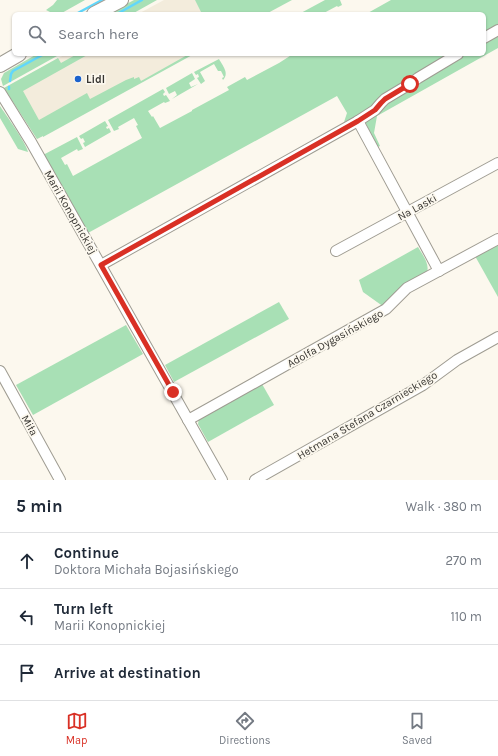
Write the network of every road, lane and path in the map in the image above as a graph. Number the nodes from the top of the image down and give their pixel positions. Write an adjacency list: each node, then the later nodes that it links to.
1 (121, 0): 2 (main road)
2 (98, 12)
3 (498, 30): 4 (street)
4 (486, 37)
5 (16, 56): 7 (main road)
6 (455, 56): 9 (street)
7 (0, 65)
8 (0, 92): 14 (street, Marii Konopnickiej)
9 (358, 121): 11 (street); 14 (street)
10 (498, 163): 11 (street, Na Laski)
11 (407, 213): 13 (street, Na Laski); 15 (street)
12 (498, 239): 15 (street, Adolfa Dygasińskiego)
13 (336, 252)
14 (101, 265): 18 (street, Marii Konopnickiej)
15 (439, 271): 18 (street, Adolfa Dygasińskiego)
16 (498, 337): 21 (street, Hetmana Stefana Czarnieckiego)
17 (0, 371): 19 (street, Miła)
18 (188, 420): 20 (street, Marii Konopnickiej)
19 (60, 480)
20 (222, 480)
21 (255, 480)

